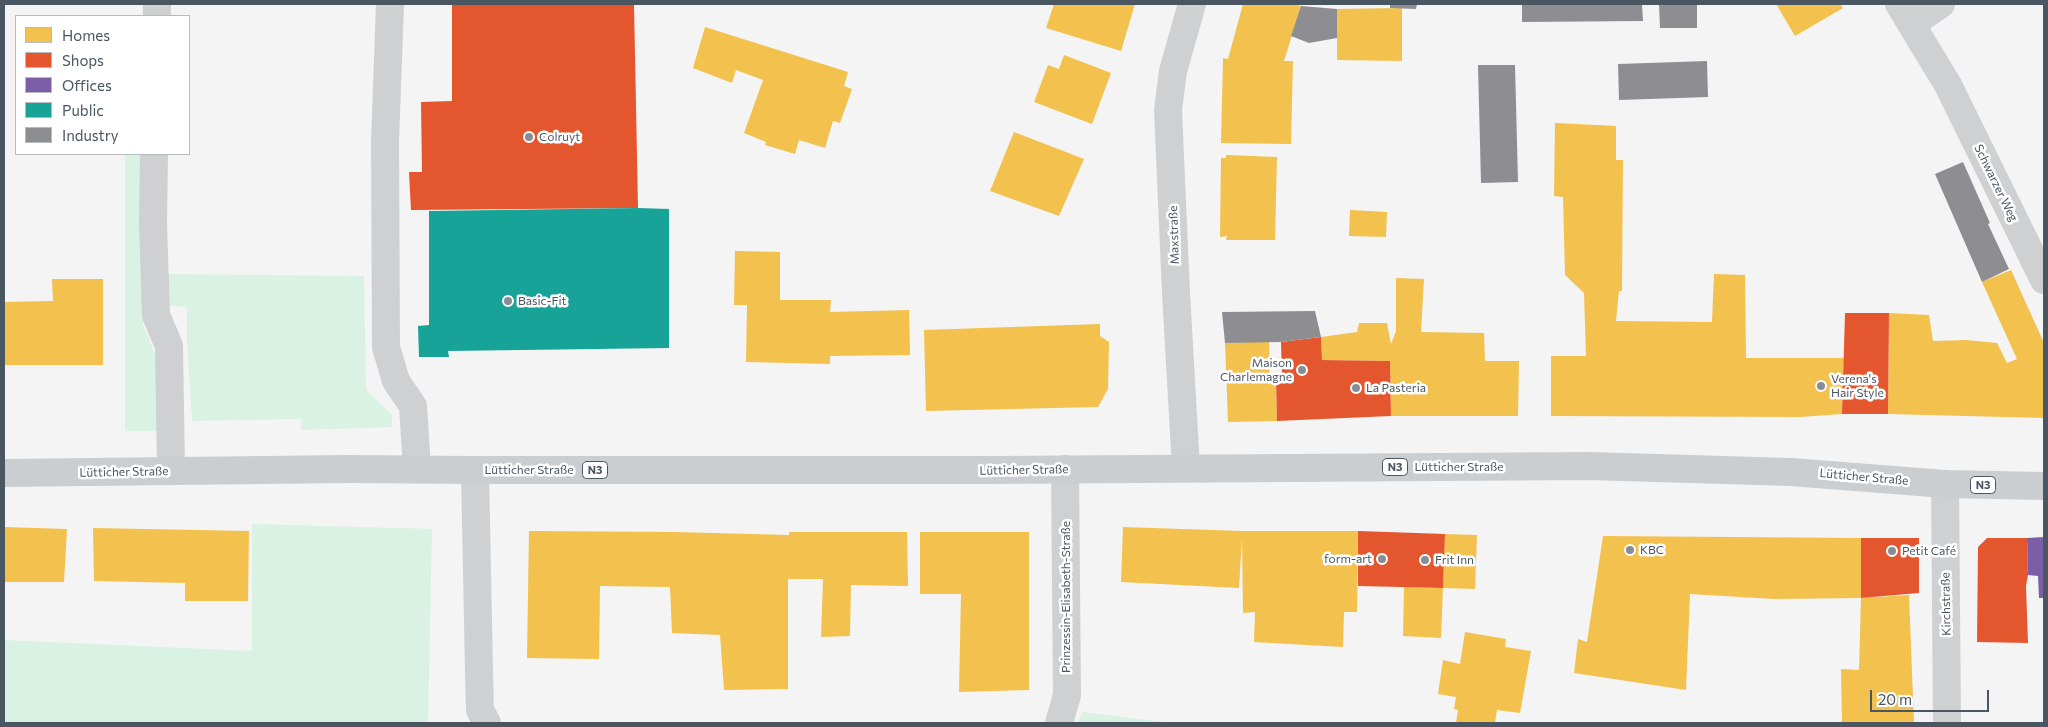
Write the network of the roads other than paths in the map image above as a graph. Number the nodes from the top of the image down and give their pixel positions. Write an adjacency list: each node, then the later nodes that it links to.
1 (390, 4): 8 (street)
2 (1192, 4): 7 (street, Maxstraße)
3 (1941, 4): 4 (street)
4 (1906, 14): 6 (street, Schwarzer Weg)
5 (154, 155): 11 (street)
6 (2044, 280)
7 (1186, 468): 9 (main road, Lütticher Straße / N3); 13 (main road, Lütticher Straße / N3)
8 (416, 469): 10 (main road, Lütticher Straße / N3); 11 (main road, Lütticher Straße / N3)
9 (1065, 469): 10 (main road, Lütticher Straße / N3); 16 (street, Prinzessin-Elisabeth-Straße)
10 (475, 470): 15 (street)
11 (171, 471): 12 (main road, Lütticher Straße / N3)
12 (4, 473)
13 (1945, 484): 14 (main road, Lütticher Straße / N3); 17 (street, Kirchstraße)
14 (2044, 486)
15 (487, 723)
16 (1059, 723)
17 (1947, 723)

